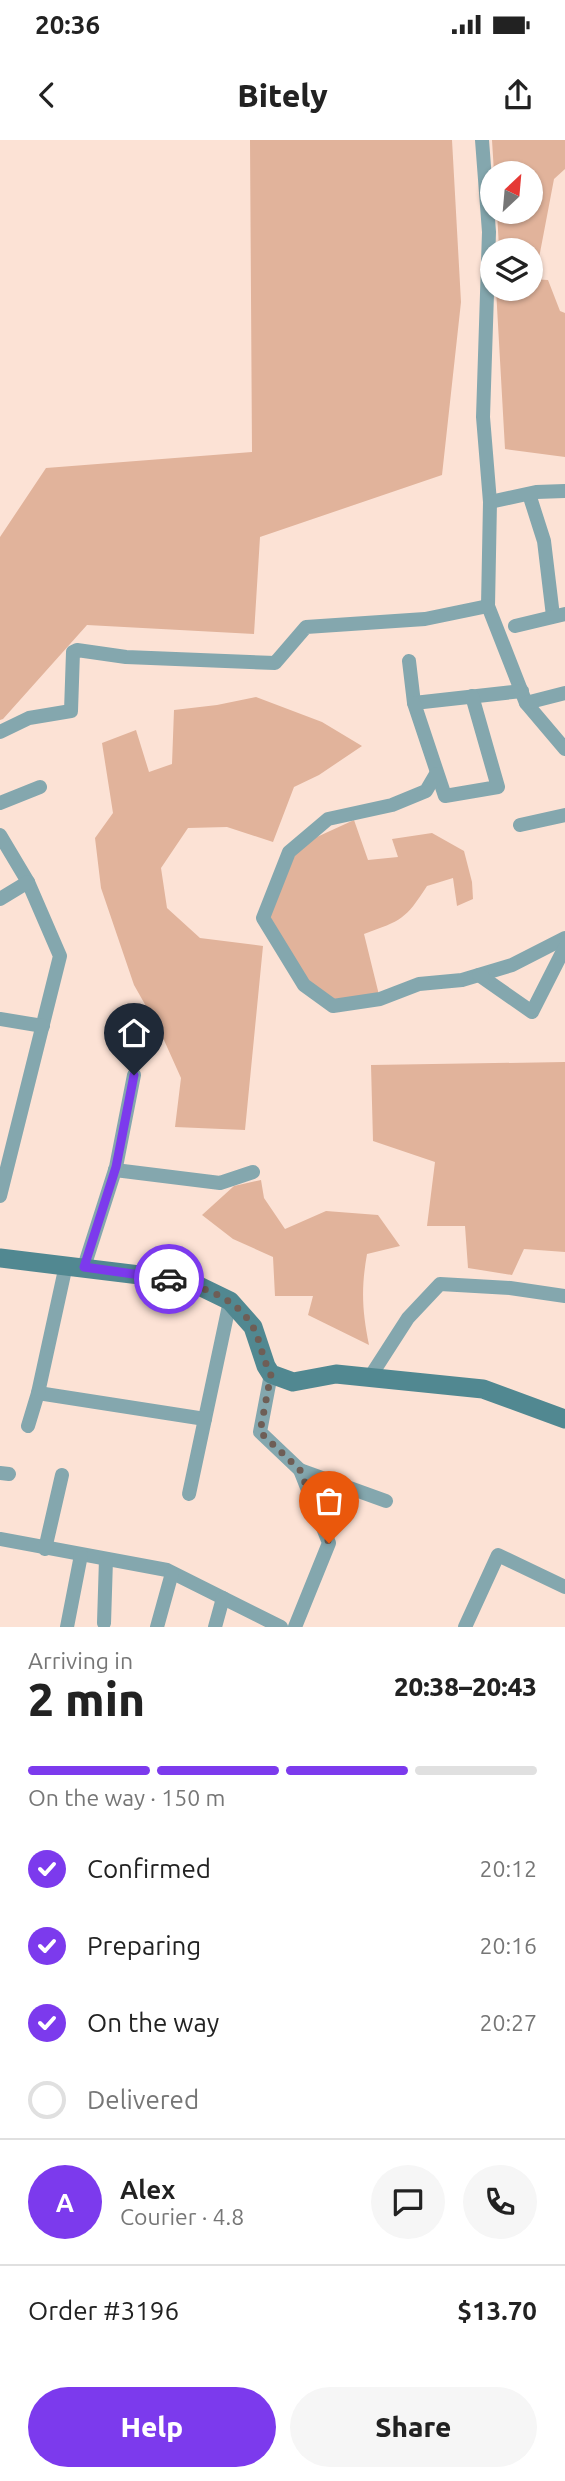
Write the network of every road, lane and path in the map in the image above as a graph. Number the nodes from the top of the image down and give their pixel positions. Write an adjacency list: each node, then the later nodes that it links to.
1 (482, 140): 4 (street)
2 (565, 492): 3 (street)
3 (529, 494): 4 (street); 6 (street)
4 (490, 502): 5 (street)
5 (488, 606): 11 (street); 13 (street)
6 (559, 615): 7 (street)
7 (515, 626)
8 (409, 661): 12 (street)
9 (565, 693): 11 (street)
10 (472, 696): 11 (street); 12 (street); 15 (street)
11 (524, 697): 14 (street)
12 (414, 703): 15 (street)
13 (0, 732)
14 (565, 749)
15 (436, 774): 25 (street)
16 (40, 786): 17 (street)
17 (0, 803)
18 (565, 815): 19 (street)
19 (520, 825)
20 (0, 835): 21 (street)
21 (28, 882): 22 (street); 27 (street)
22 (0, 899)
23 (565, 938): 25 (street)
24 (565, 947): 25 (street)
25 (479, 975)
26 (0, 1019): 27 (street)
27 (43, 1026): 29 (street)
28 (134, 1075): 30 (street)
29 (4, 1158): 32 (street)
30 (114, 1170): 31 (street); 34 (street)
31 (253, 1172)
32 (0, 1196)
33 (0, 1258): 34 (street)
34 (75, 1266): 36 (street); 39 (street)
35 (565, 1296): 38 (street)
36 (230, 1301): 37 (street); 40 (street)
37 (271, 1374): 38 (street); 43 (street)
38 (370, 1377): 41 (street)
39 (38, 1393): 40 (street); 42 (street)
40 (205, 1419): 45 (street)
41 (565, 1419)
42 (27, 1426)
43 (300, 1470): 46 (street); 59 (street)
44 (62, 1475): 48 (street)
45 (189, 1494)
46 (386, 1501)
47 (0, 1539): 48 (street)
48 (45, 1549): 49 (street)
49 (81, 1555): 50 (street); 55 (street)
50 (106, 1559): 51 (street); 54 (street)
51 (172, 1573): 53 (street); 56 (street)
52 (565, 1587): 60 (street)
53 (223, 1598): 57 (street); 58 (street)
54 (104, 1623)
55 (67, 1627)
56 (157, 1627)
57 (215, 1627)
58 (281, 1627)
59 (295, 1627)
60 (465, 1627)

